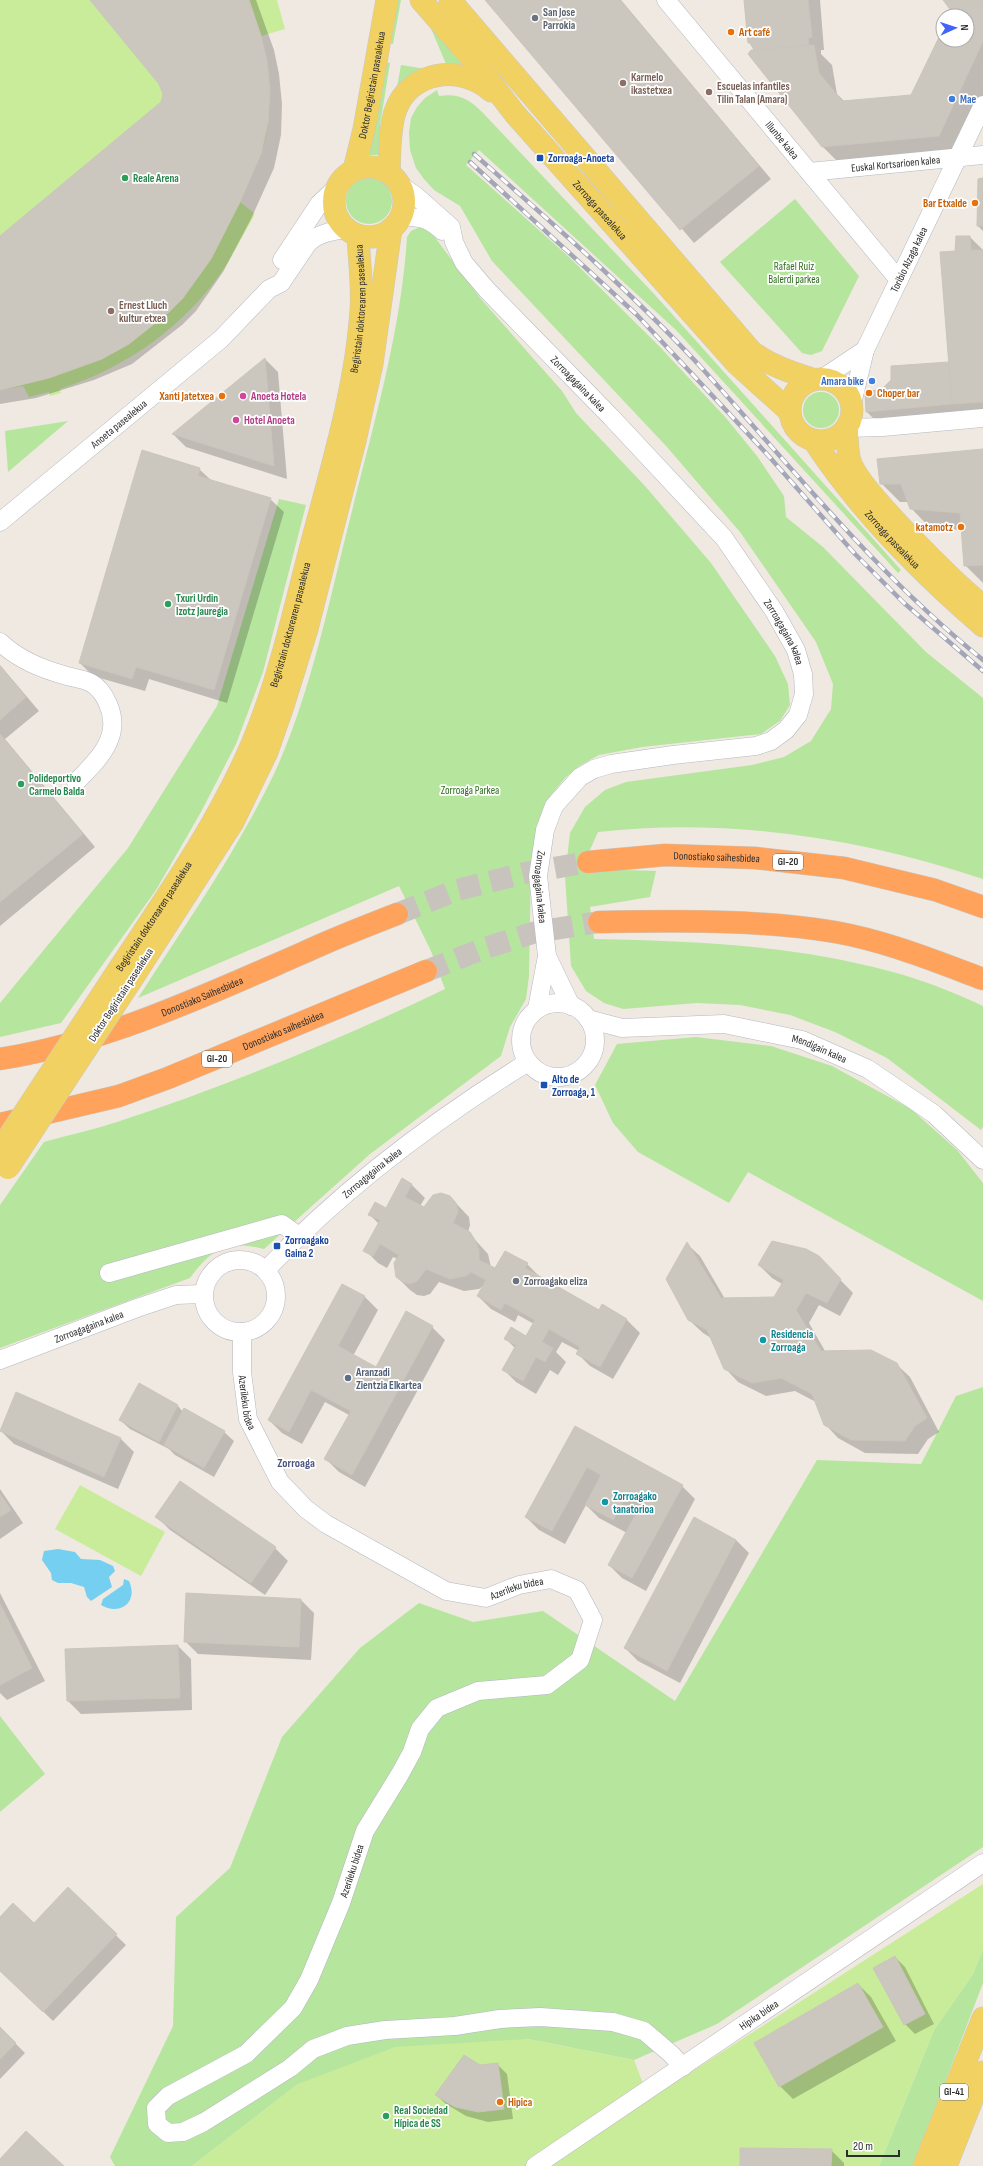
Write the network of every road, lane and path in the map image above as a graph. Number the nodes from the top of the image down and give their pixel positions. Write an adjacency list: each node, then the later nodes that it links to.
1 (387, 0): 11 (main road, Doktor Begiristain pasealekua)
2 (421, 0): 8 (main road, Zorroaga pasealekua)
3 (450, 0): 6 (main road, Zorroaga pasealekua)
4 (458, 0): 6 (main road, Zorroaga pasealekua)
5 (666, 0): 12 (street, Illunbe kalea)
6 (529, 91): 21 (main road, Zorroaga pasealekua)
7 (983, 105): 10 (street, Toribio Alzaga kalea)
8 (515, 114): 13 (main road); 23 (main road, Zorroaga pasealekua)
9 (983, 155): 10 (street, Euskal Kortsarioen kalea)
10 (957, 157): 12 (street, Euskal Kortsarioen kalea); 18 (street, Toribio Alzaga kalea)
11 (354, 170): 13 (main road); 14 (main road)
12 (808, 172): 18 (street, Illunbe kalea)
13 (395, 179): 15 (main road); 17 (street, Zorroagagaina kalea)
14 (337, 187): 16 (main road); 19 (street, Anoeta pasealekua)
15 (396, 222): 16 (main road); 17 (street, Zorroagagaina kalea); 32 (main road, Begiristain doktorearen pasealekua)
16 (352, 232): 19 (street, Anoeta pasealekua); 39 (main road, Begiristain doktorearen pasealekua)
17 (454, 242): 37 (street, Zorroagagaina kalea)
18 (899, 280): 20 (street, Toribio Alzaga kalea)
19 (269, 290): 27 (street, Anoeta pasealekua)
20 (865, 350): 21 (street); 22 (street, Toribio Alzaga kalea)
21 (818, 379): 22 (main road); 23 (main road)
22 (852, 404): 25 (main road)
23 (789, 411): 26 (main road)
24 (983, 418): 25 (street)
25 (847, 428): 26 (main road); 28 (main road, Zorroaga pasealekua)
26 (814, 441): 29 (main road, Zorroaga pasealekua)
27 (0, 522)
28 (983, 606)
29 (983, 626)
30 (0, 642): 31 (street)
31 (76, 782)
32 (233, 822): 39 (main road, Doktor Begiristain pasealekua)
33 (588, 862): 34 (highway, Donostiako saihesbidea / GI-20)
34 (983, 907)
35 (397, 914): 46 (highway, Donostiako Saihesbidea)
36 (599, 922): 40 (highway)
37 (547, 956): 41 (street, Zorroagagaina kalea); 42 (street, Zorroagagaina kalea)
38 (426, 971): 48 (highway, Donostiako saihesbidea / GI-20)
39 (122, 978): 50 (main road, Doktor Begiristain pasealekua, bridge)
40 (983, 979)
41 (571, 1006): 42 (street); 43 (street)
42 (537, 1009): 47 (street)
43 (588, 1020): 44 (street, Mendigain kalea); 45 (street)
44 (622, 1028): 45 (street); 49 (street, Mendigain kalea)
45 (593, 1050): 47 (street)
46 (0, 1059)
47 (528, 1062): 51 (street, Zorroagagaina kalea)
48 (0, 1124)
49 (983, 1160)
50 (3, 1166)
51 (299, 1236): 52 (street, Zorroagagaina kalea); 53 (street)
52 (266, 1270): 54 (street); 55 (street)
53 (109, 1273)
54 (203, 1294): 55 (street); 56 (street, Zorroagagaina kalea)
55 (242, 1332): 59 (street, Azerileku bidea)
56 (0, 1360)
57 (983, 1863): 59 (street, Hipika bidea)
58 (983, 2018): 62 (main road, GI-41)
59 (683, 2068): 61 (street, Hipika bidea)
60 (983, 2072): 63 (main road, GI-41)
61 (535, 2166)
62 (924, 2166)
63 (946, 2166)

